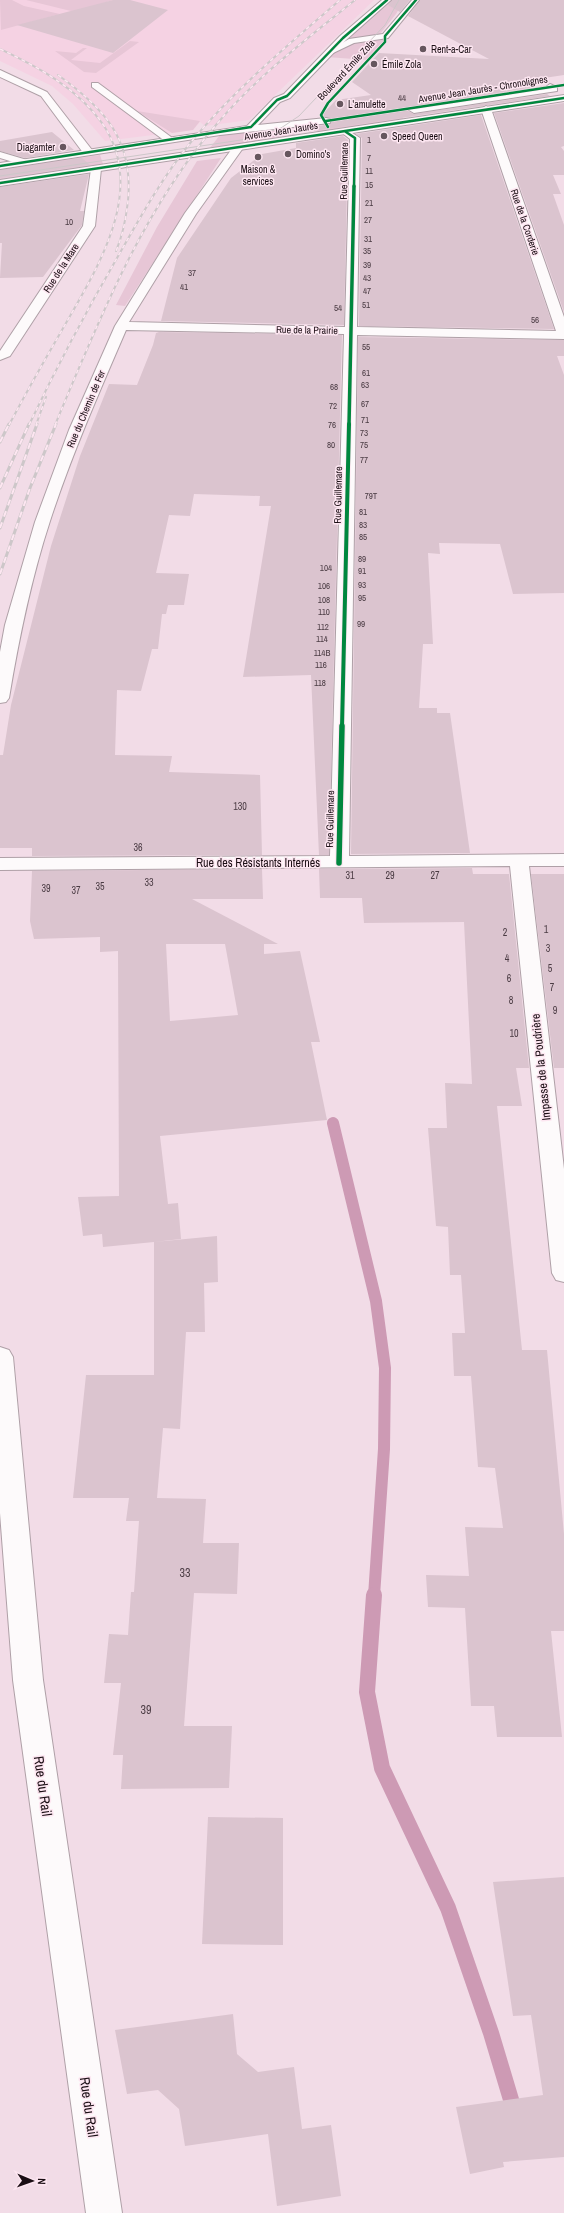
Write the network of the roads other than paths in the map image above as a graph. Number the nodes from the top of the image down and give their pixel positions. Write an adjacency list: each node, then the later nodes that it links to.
1 (387, 0): 3 (street, Boulevard Émile Zola)
2 (416, 0): 3 (lane, Boulevard Émile Zola)
3 (331, 52): 7 (street, Boulevard Émile Zola)
4 (0, 73): 18 (street)
5 (96, 85): 16 (lane)
6 (564, 85): 9 (street, Avenue Jean Jaurès)
7 (287, 96): 12 (street, Boulevard Émile Zola); 13 (street, Boulevard Émile Zola)
8 (564, 98): 10 (street, Avenue Jean Jaurès)
9 (413, 109): 11 (street, Avenue Jean Jaurès - Chronolignes); 12 (street, Avenue Jean Jaurès)
10 (486, 110): 11 (street, Avenue Jean Jaurès); 26 (street, Rue de la Corderie)
11 (425, 119): 14 (street, Avenue Jean Jaurès)
12 (276, 125): 13 (street, Avenue Jean Jaurès); 15 (street)
13 (251, 127): 16 (street, Avenue Jean Jaurès)
14 (346, 132): 15 (street, Avenue Jean Jaurès); 25 (street, Rue Guillemare)
15 (322, 135): 17 (street, Avenue Jean Jaurès)
16 (168, 139): 18 (street, Avenue Jean Jaurès)
17 (238, 148): 22 (street, Avenue Jean Jaurès); 24 (street, Rue du Chemin de Fer)
18 (88, 152): 20 (street, Avenue Jean Jaurès)
19 (0, 155): 20 (street)
20 (23, 162): 21 (street, Avenue Jean Jaurès)
21 (0, 166)
22 (96, 169): 23 (street, Avenue Jean Jaurès); 27 (street, Rue de la Mare)
23 (0, 184)
24 (121, 326): 25 (street, Rue de la Prairie); 28 (street, Rue du Chemin de Fer)
25 (352, 332): 26 (street, Rue de la Prairie); 31 (street, Rue Guillemare)
26 (564, 335)
27 (0, 356)
28 (0, 698)
29 (519, 860): 30 (street, Rue des Résistants Internés); 31 (street, Rue des Résistants Internés); 33 (street, Impasse de la Poudrière)
30 (564, 860)
31 (339, 863): 32 (street, Rue des Résistants Internés)
32 (0, 864)
33 (564, 1273)
34 (0, 1357): 35 (street, Rue du Rail)
35 (104, 2213)

